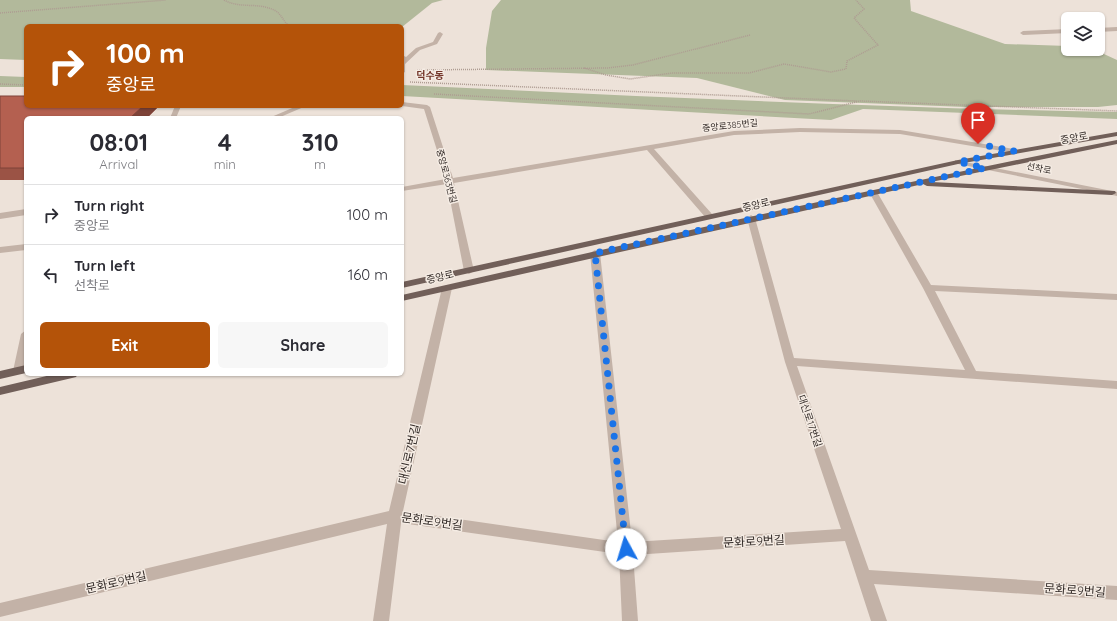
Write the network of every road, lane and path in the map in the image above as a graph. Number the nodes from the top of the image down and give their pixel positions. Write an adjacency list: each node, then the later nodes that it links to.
1 (166, 0): 4 (path)
2 (224, 0): 5 (path)
3 (856, 0): 13 (path)
4 (0, 13)
5 (286, 24)
6 (1117, 29): 7 (street)
7 (1105, 30)
8 (1061, 31): 9 (street)
9 (1024, 33)
10 (440, 34): 12 (street)
11 (750, 35): 13 (path)
12 (404, 58)
13 (584, 68): 14 (path)
14 (404, 72)
15 (410, 82): 19 (path)
16 (0, 84): 17 (path)
17 (24, 85)
18 (434, 94): 19 (path)
19 (860, 101): 22 (path)
20 (404, 104): 30 (street, 중앙로363번길)
21 (298, 108): 23 (street)
22 (1117, 111)
23 (277, 116)
24 (1117, 134): 27 (main road, 중앙로)
25 (1117, 142): 29 (main road, 중앙로)
26 (649, 146): 27 (street, 중앙로385번길); 30 (street, 중앙로385번길); 37 (street)
27 (1014, 151): 28 (main road, 중앙로)
28 (958, 162): 29 (street, 선착로); 37 (main road, 중앙로)
29 (985, 168): 31 (main road, 중앙로); 34 (street, 선착로)
30 (450, 181): 32 (street, 중앙로385번길); 42 (street, 중앙로363번길)
31 (911, 184): 33 (main road, 중앙로); 34 (main road)
32 (404, 189)
33 (873, 192): 38 (main road, 중앙로); 45 (street)
34 (1115, 193)
35 (24, 212): 36 (street)
36 (0, 216)
37 (709, 216): 42 (main road, 중앙로)
38 (751, 218): 41 (main road, 중앙로); 49 (street, 대신로17번길)
39 (24, 247): 40 (street)
40 (0, 250)
41 (595, 253): 44 (main road, 중앙로); 58 (street)
42 (469, 271): 43 (main road, 중앙로)
43 (404, 286)
44 (447, 288): 47 (main road, 중앙로); 56 (street, 대신로7번길)
45 (928, 288): 46 (street); 53 (street)
46 (1117, 297)
47 (404, 298)
48 (24, 352): 50 (street)
49 (790, 362): 53 (street); 57 (street, 대신로17번길)
50 (22, 370): 51 (main road)
51 (0, 375)
52 (64, 376): 55 (main road)
53 (973, 376): 54 (street)
54 (1117, 385)
55 (0, 391)
56 (395, 516): 58 (street, 문화로9번길); 61 (street, 문화로9번길); 62 (street, 대신로7번길)
57 (849, 535): 58 (street, 문화로9번길); 59 (street, 대신로17번길)
58 (626, 549): 63 (street)
59 (865, 577): 60 (street, 문화로9번길); 64 (street, 대신로17번길)
60 (1117, 593)
61 (0, 610)
62 (381, 621)
63 (630, 621)
64 (879, 621)

